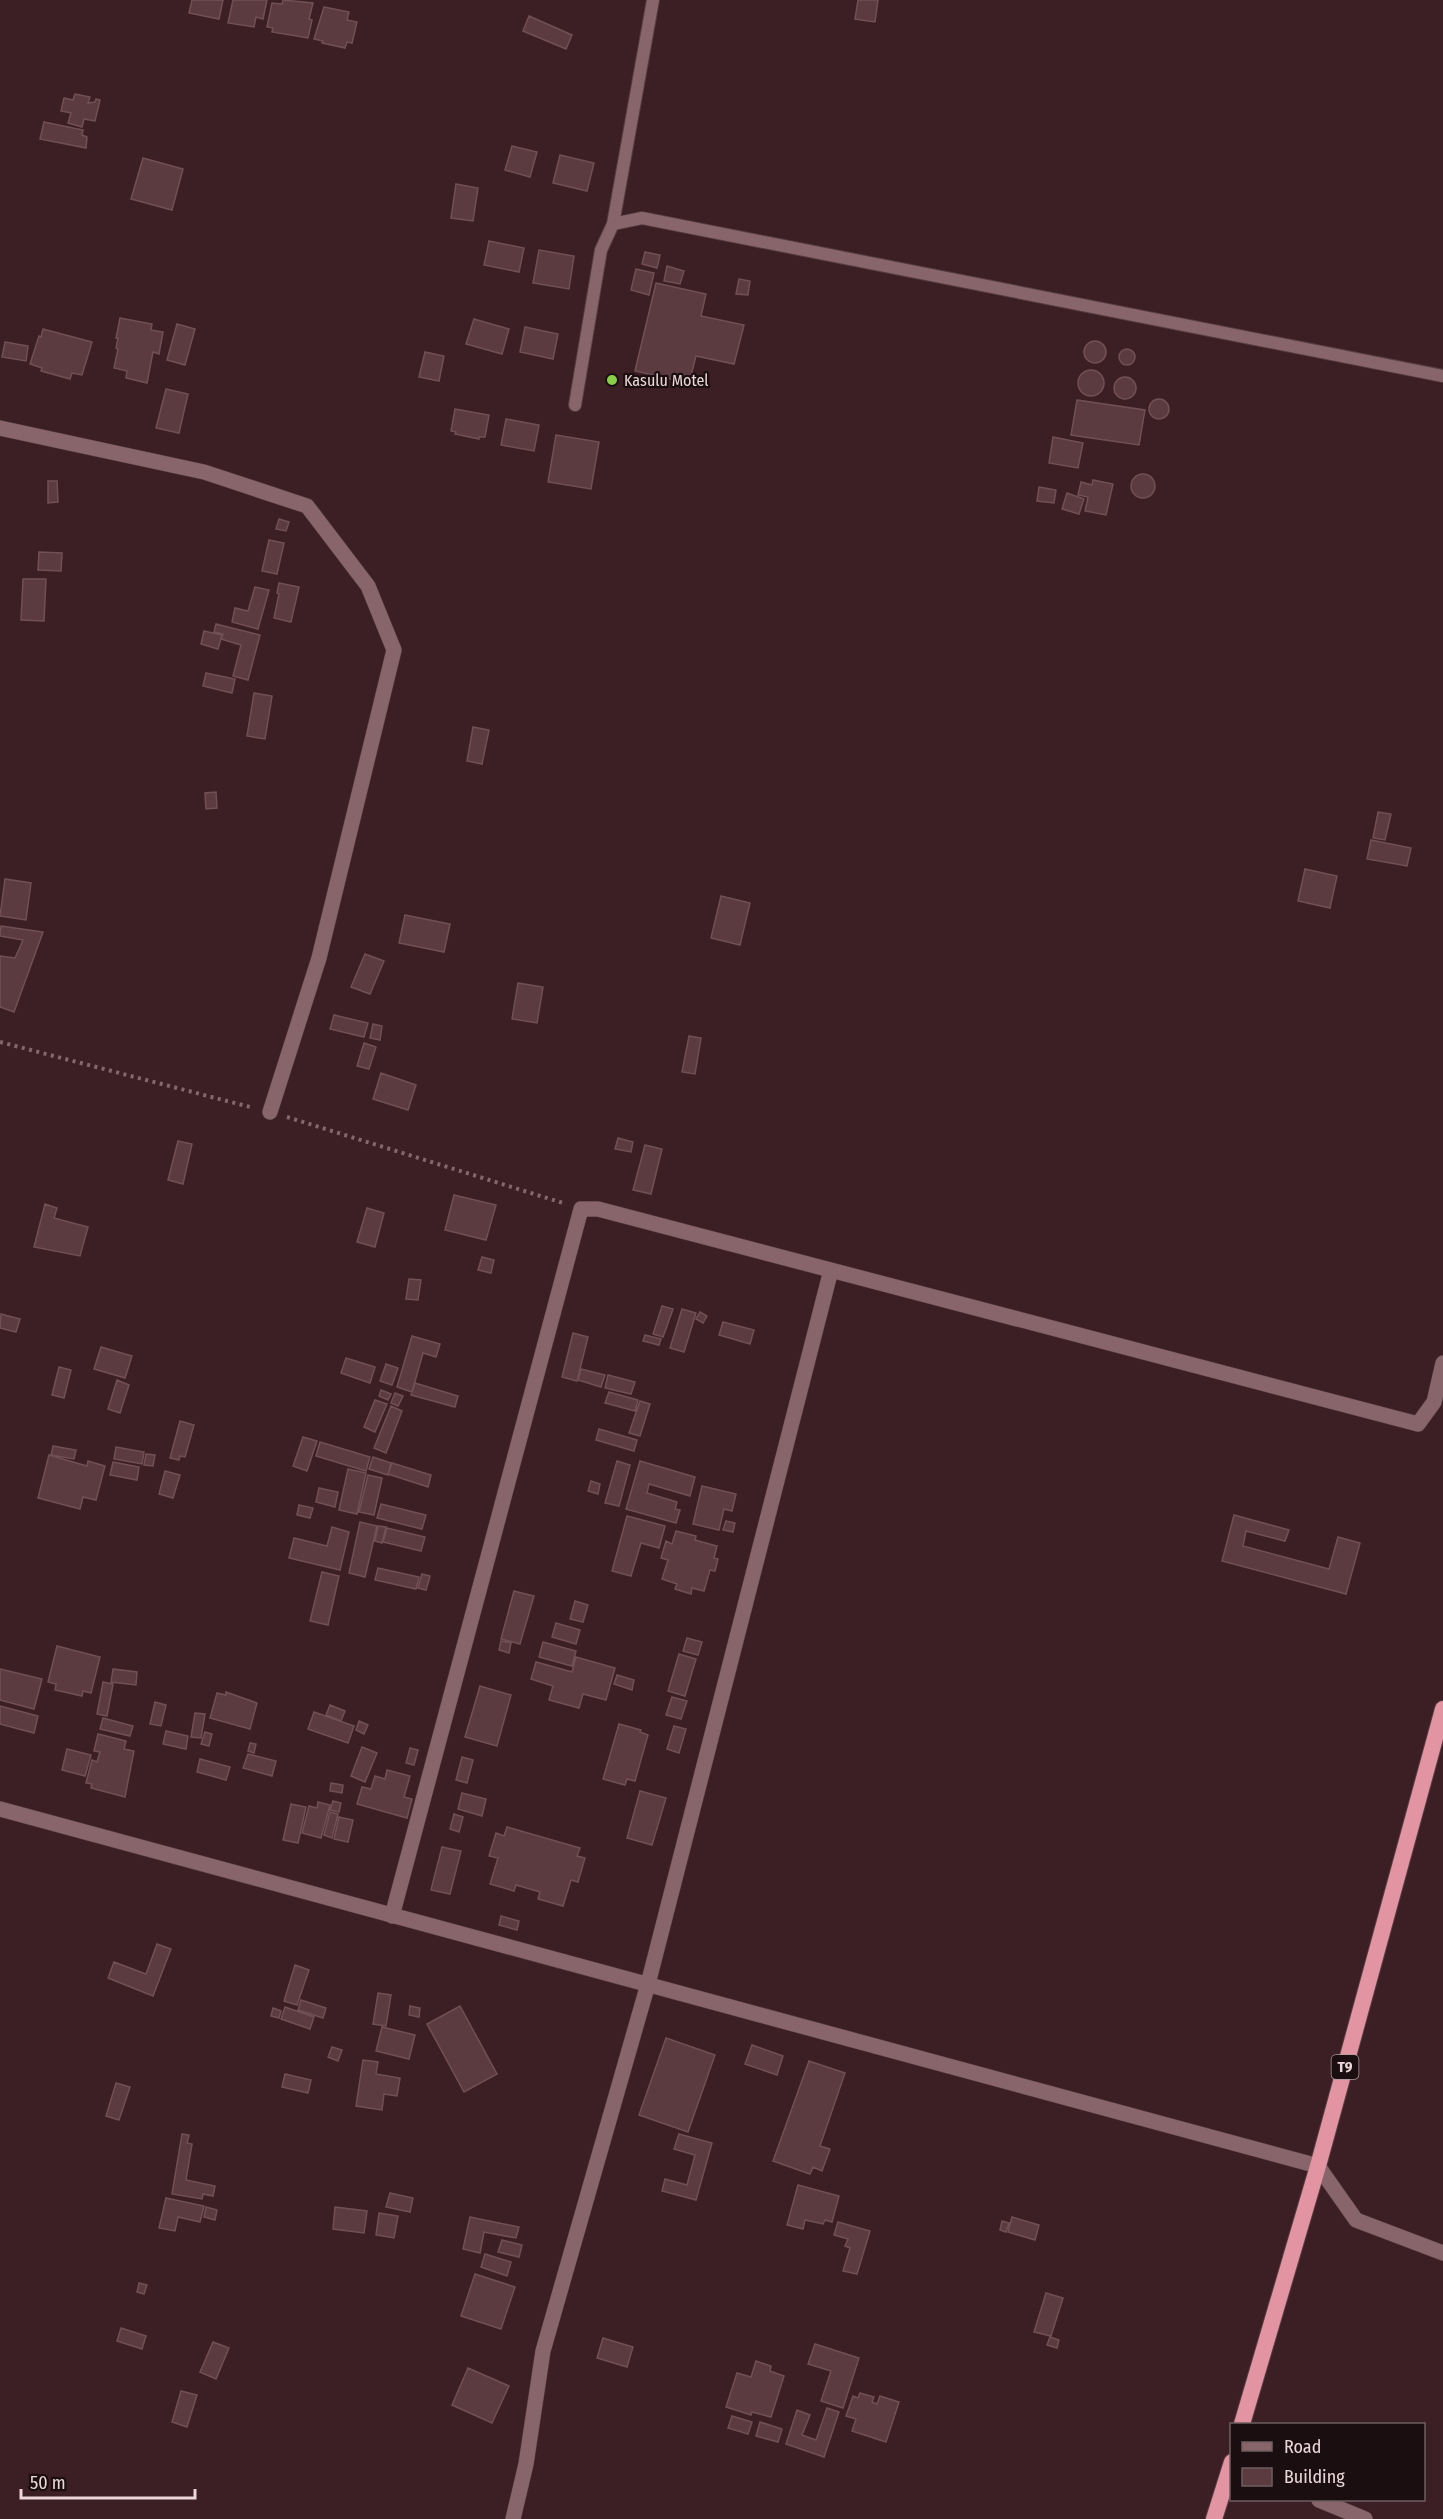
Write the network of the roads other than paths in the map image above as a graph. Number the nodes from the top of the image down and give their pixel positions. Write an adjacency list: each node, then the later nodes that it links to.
1 (653, 0): 2 (lane)
2 (613, 224): 3 (lane); 4 (lane)
3 (1443, 376)
4 (575, 405)
5 (0, 428): 6 (street)
6 (270, 1112)
7 (831, 1270): 8 (street); 11 (street); 12 (street)
8 (1443, 1363)
9 (1443, 1708): 13 (highway, T9)
10 (0, 1809): 11 (street)
11 (392, 1916): 12 (street)
12 (648, 1984): 13 (street); 18 (street)
13 (1318, 2166): 14 (street); 15 (highway, T9)
14 (1443, 2253)
15 (1242, 2423)
16 (1230, 2465): 19 (highway)
17 (1323, 2501): 20 (street)
18 (513, 2519)
19 (1214, 2519)
20 (1365, 2519)

